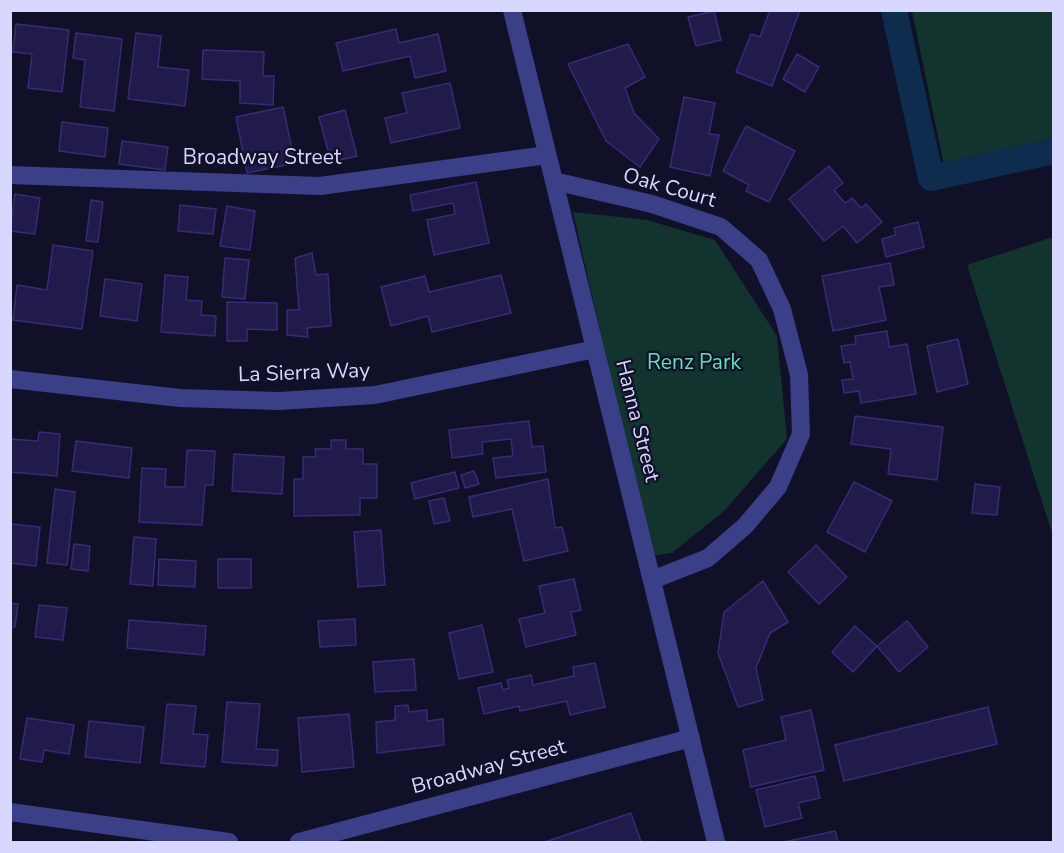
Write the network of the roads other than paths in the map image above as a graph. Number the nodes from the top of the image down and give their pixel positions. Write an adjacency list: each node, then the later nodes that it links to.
1 (512, 10): 2 (street, Hanna Street)
2 (547, 155): 3 (street, Broadway Street); 4 (street, Hanna Street)
3 (10, 175)
4 (554, 181): 5 (street, Hanna Street); 7 (street, Oak Court)
5 (595, 349): 6 (street, La Sierra Way); 7 (street, Hanna Street)
6 (10, 379)
7 (652, 580): 8 (street, Hanna Street)
8 (690, 738): 11 (street, Broadway Street); 12 (street, Hanna Street)
9 (10, 812): 10 (street)
10 (229, 843)
11 (299, 843)
12 (716, 843)

